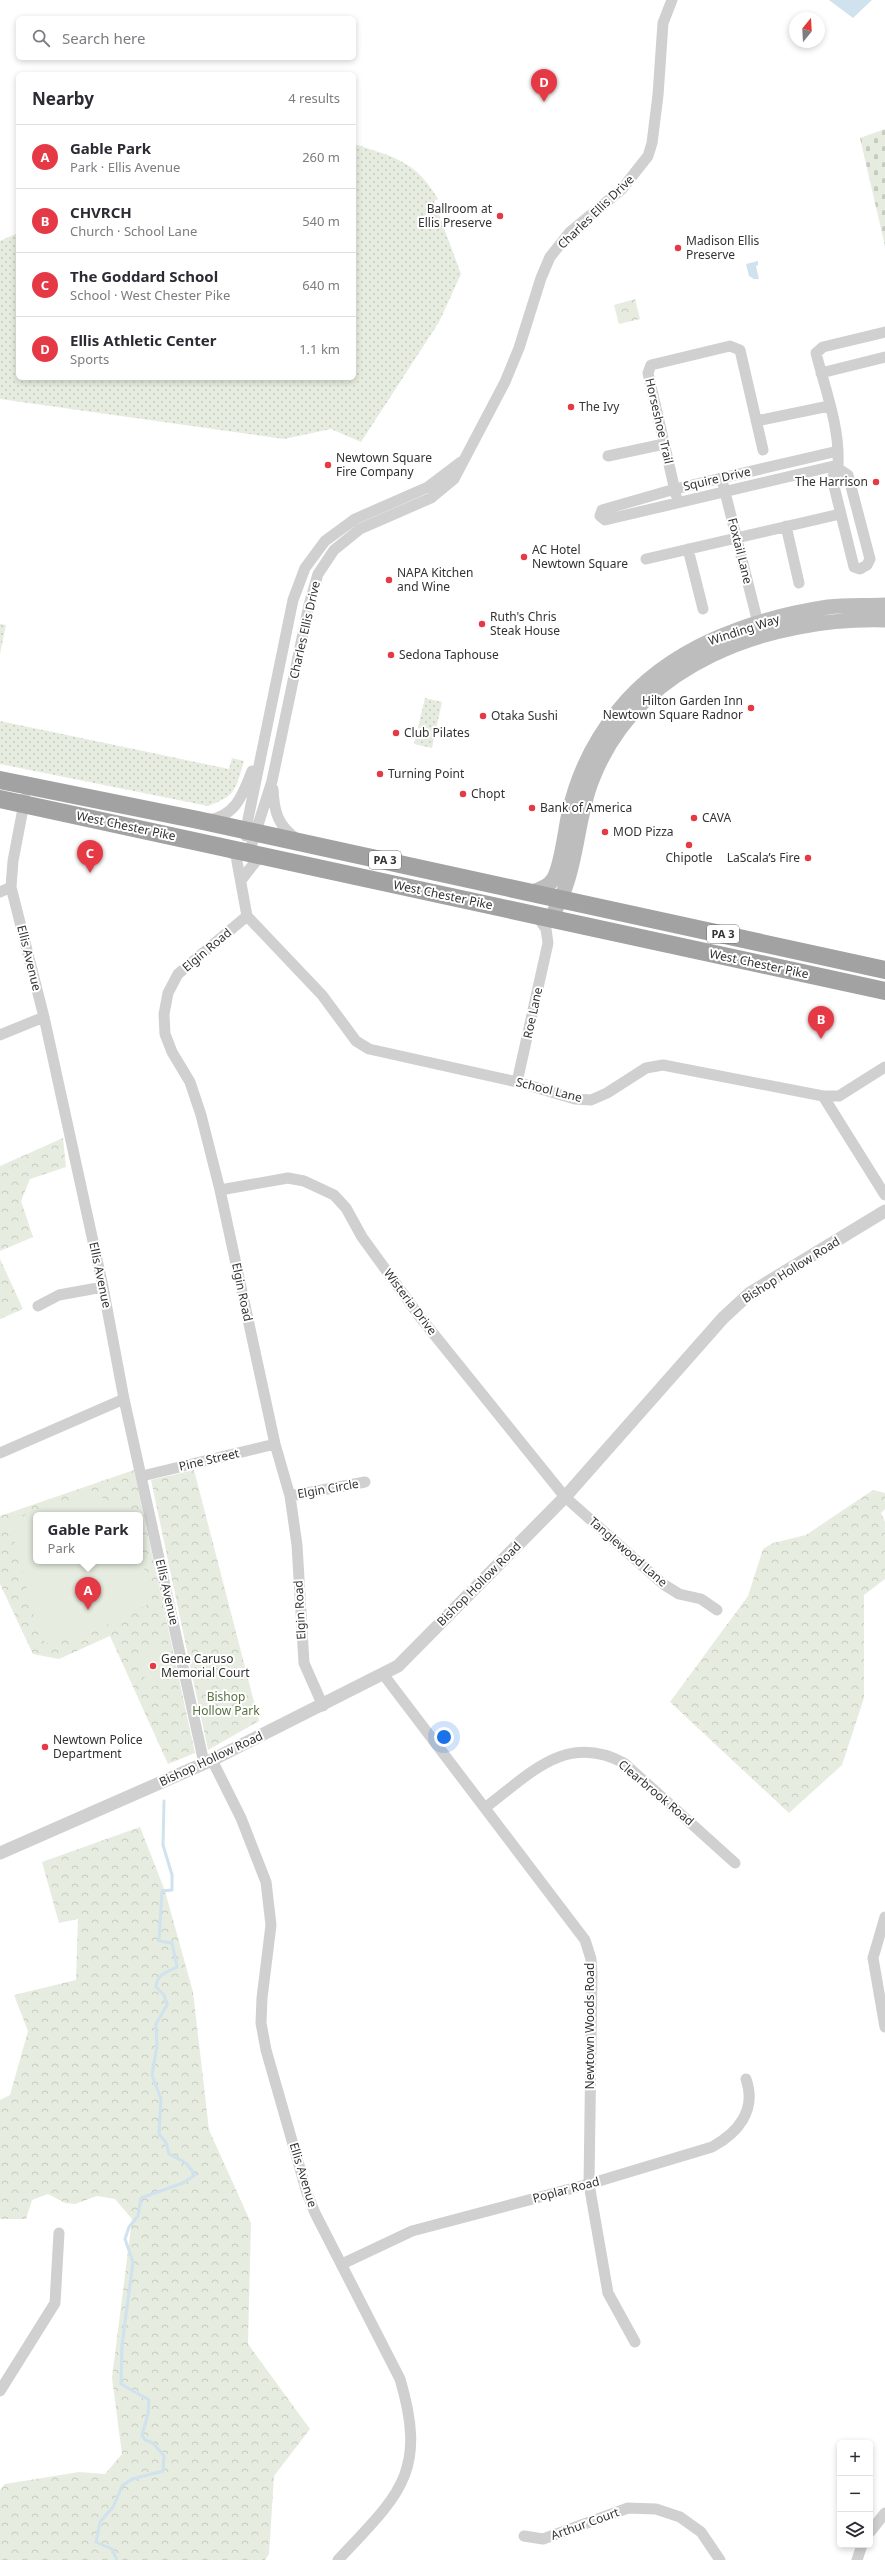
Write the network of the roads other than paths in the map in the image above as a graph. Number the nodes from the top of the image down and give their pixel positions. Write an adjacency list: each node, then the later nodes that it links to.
1 (672, 0): 11 (street, Charles Ellis Drive)
2 (885, 332): 4 (street)
3 (885, 357): 4 (street)
4 (821, 373): 5 (street)
5 (829, 406): 6 (street); 9 (street)
6 (756, 421): 7 (street, Horseshoe Trail); 8 (street, Horseshoe Trail)
7 (664, 444): 10 (street); 13 (street, Horseshoe Trail)
8 (763, 450)
9 (838, 451): 12 (street, Squire Drive); 14 (street, Squire Drive)
10 (608, 456)
11 (466, 458): 26 (street, Charles Ellis Drive); 28 (street, Charles Ellis Drive)
12 (721, 478): 13 (street, Squire Drive); 14 (street, Foxtail Lane)
13 (675, 489): 15 (street, Horseshoe Trail); 15 (street, Squire Drive)
14 (725, 492): 15 (street, Squire Drive); 18 (street, Foxtail Lane)
15 (678, 503)
16 (840, 514): 16 (street); 17 (street)
17 (786, 526): 18 (street); 21 (street)
18 (736, 538): 19 (street); 25 (street, Foxtail Lane)
19 (688, 549): 20 (street); 23 (street)
20 (646, 560)
21 (799, 583)
22 (885, 605): 25 (main road, Winding Way)
23 (703, 609)
24 (885, 620): 41 (main road, Winding Way)
25 (758, 623): 40 (main road, Winding Way)
26 (265, 735): 32 (street, Charles Ellis Drive); 33 (street, Charles Ellis Drive)
27 (0, 780): 29 (highway, West Chester Pike / PA 3)
28 (272, 781): 33 (street, Charles Ellis Drive); 34 (street, Charles Ellis Drive)
29 (28, 786): 31 (street, Ellis Avenue); 32 (highway, West Chester Pike / PA 3)
30 (0, 799): 31 (highway, West Chester Pike / PA 3)
31 (24, 804): 35 (highway, West Chester Pike / PA 3); 38 (street, Ellis Avenue)
32 (198, 820): 33 (highway, West Chester Pike / PA 3)
33 (251, 832): 34 (highway, West Chester Pike / PA 3); 36 (street, Charles Ellis Drive)
34 (316, 845): 40 (highway, West Chester Pike / PA 3)
35 (226, 848): 36 (highway, West Chester Pike / PA 3); 37 (street, School Lane)
36 (256, 854): 37 (street); 43 (highway, West Chester Pike / PA 3)
37 (242, 879): 42 (street, School Lane)
38 (11, 887): 39 (street); 48 (street, Ellis Avenue)
39 (0, 892)
40 (532, 892): 41 (highway, West Chester Pike / PA 3)
41 (561, 898): 43 (main road, Winding Way); 46 (highway, West Chester Pike / PA 3)
42 (247, 916): 51 (street, School Lane); 53 (street, Elgin Road)
43 (543, 917): 44 (highway, West Chester Pike / PA 3); 45 (street, Roe Lane)
44 (572, 923): 45 (street); 47 (highway, West Chester Pike / PA 3)
45 (548, 943): 51 (street, Roe Lane)
46 (885, 970)
47 (885, 991)
48 (44, 1017): 49 (street); 56 (street, Ellis Avenue)
49 (0, 1035)
50 (885, 1067): 52 (street, School Lane)
51 (517, 1082): 52 (street, School Lane)
52 (822, 1096): 54 (street)
53 (220, 1190): 59 (street, Elgin Road); 64 (street, Wisteria Drive)
54 (885, 1195)
55 (885, 1211): 64 (street, Bishop Hollow Road)
56 (103, 1287): 57 (street); 58 (street, Ellis Avenue)
57 (38, 1306)
58 (124, 1400): 60 (street); 61 (street, Ellis Avenue)
59 (275, 1444): 61 (street, Pine Street); 63 (street, Elgin Road)
60 (0, 1453)
61 (142, 1476): 68 (street, Ellis Avenue)
62 (365, 1482): 63 (street, Elgin Circle)
63 (290, 1496): 67 (street, Elgin Road)
64 (565, 1497): 65 (street, Tanglewood Lane); 66 (street, Bishop Hollow Road)
65 (717, 1610)
66 (383, 1674): 67 (street, Bishop Hollow Road); 69 (street, Newtown Woods Road)
67 (323, 1706): 68 (street, Bishop Hollow Road)
68 (208, 1762): 70 (street, Bishop Hollow Road); 77 (street, Ellis Avenue)
69 (486, 1808): 71 (street, Clearbrook Road); 75 (street, Newtown Woods Road)
70 (0, 1853)
71 (736, 1863)
72 (885, 1916): 73 (street)
73 (885, 2027)
74 (746, 2079): 75 (street, Poplar Road)
75 (589, 2184): 77 (street, Poplar Road); 78 (street, Newtown Woods Road)
76 (59, 2233): 79 (street)
77 (342, 2264): 84 (street, Ellis Avenue)
78 (635, 2342)
79 (0, 2391)
80 (885, 2513): 81 (street)
81 (873, 2528)
82 (524, 2536): 85 (street, Arthur Court)
83 (861, 2548): 86 (street)
84 (338, 2560)
85 (720, 2560)
86 (857, 2560)

